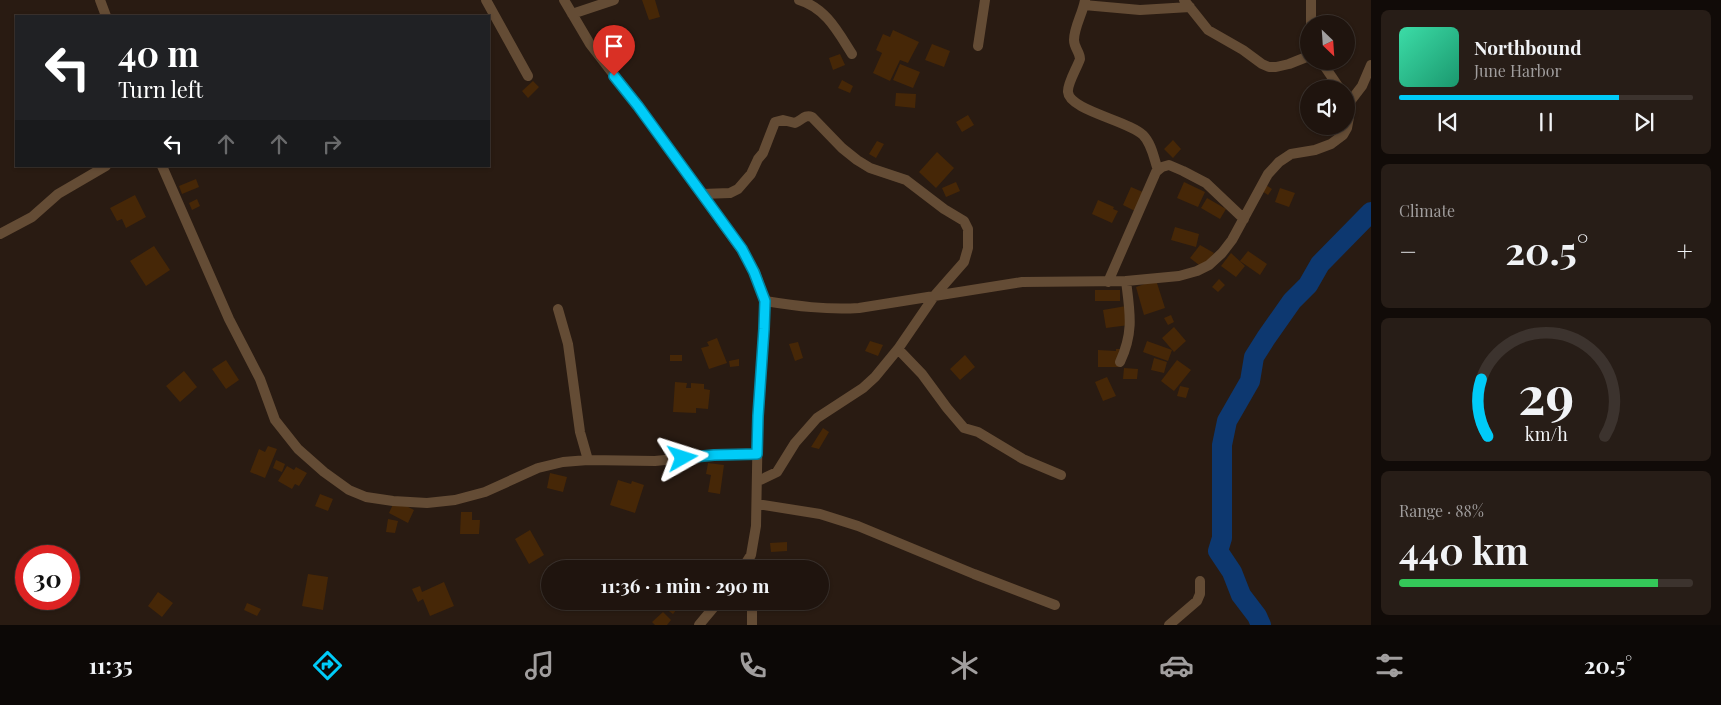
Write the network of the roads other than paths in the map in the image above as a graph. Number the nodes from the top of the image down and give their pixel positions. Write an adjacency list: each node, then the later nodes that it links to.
1 (100, 0): 11 (street)
2 (486, 0): 17 (street)
3 (564, 0): 10 (street)
4 (614, 0): 10 (street)
5 (799, 0): 14 (street)
6 (985, 0): 13 (street)
7 (1311, 0): 12 (street)
8 (1084, 2): 9 (street); 22 (street)
9 (1187, 3): 15 (street)
10 (572, 14): 23 (street)
11 (106, 15)
12 (1312, 15)
13 (978, 46)
14 (852, 54)
15 (1300, 60)
16 (1371, 65): 18 (street)
17 (528, 76)
18 (1355, 93)
19 (1343, 135): 24 (street)
20 (104, 167): 25 (street)
21 (162, 167): 34 (street)
22 (1158, 170): 24 (street); 27 (street)
23 (702, 194): 28 (street); 29 (street)
24 (1244, 218): 26 (street)
25 (0, 234)
26 (1126, 281): 27 (street); 32 (street)
27 (1108, 282): 28 (street)
28 (935, 295): 29 (street); 31 (street)
29 (765, 301): 33 (street)
30 (558, 309): 34 (street)
31 (898, 349): 35 (street); 36 (street)
32 (1120, 362)
33 (757, 454): 34 (street); 36 (street)
34 (588, 460)
35 (1061, 475)
36 (758, 481): 37 (street)
37 (757, 504): 38 (street); 42 (street)
38 (751, 555): 39 (street); 40 (street)
39 (748, 560)
40 (751, 560)
41 (1200, 581): 47 (street)
42 (1055, 605)
43 (711, 610): 45 (street)
44 (752, 610): 46 (street)
45 (698, 625)
46 (752, 625)
47 (1168, 625)

